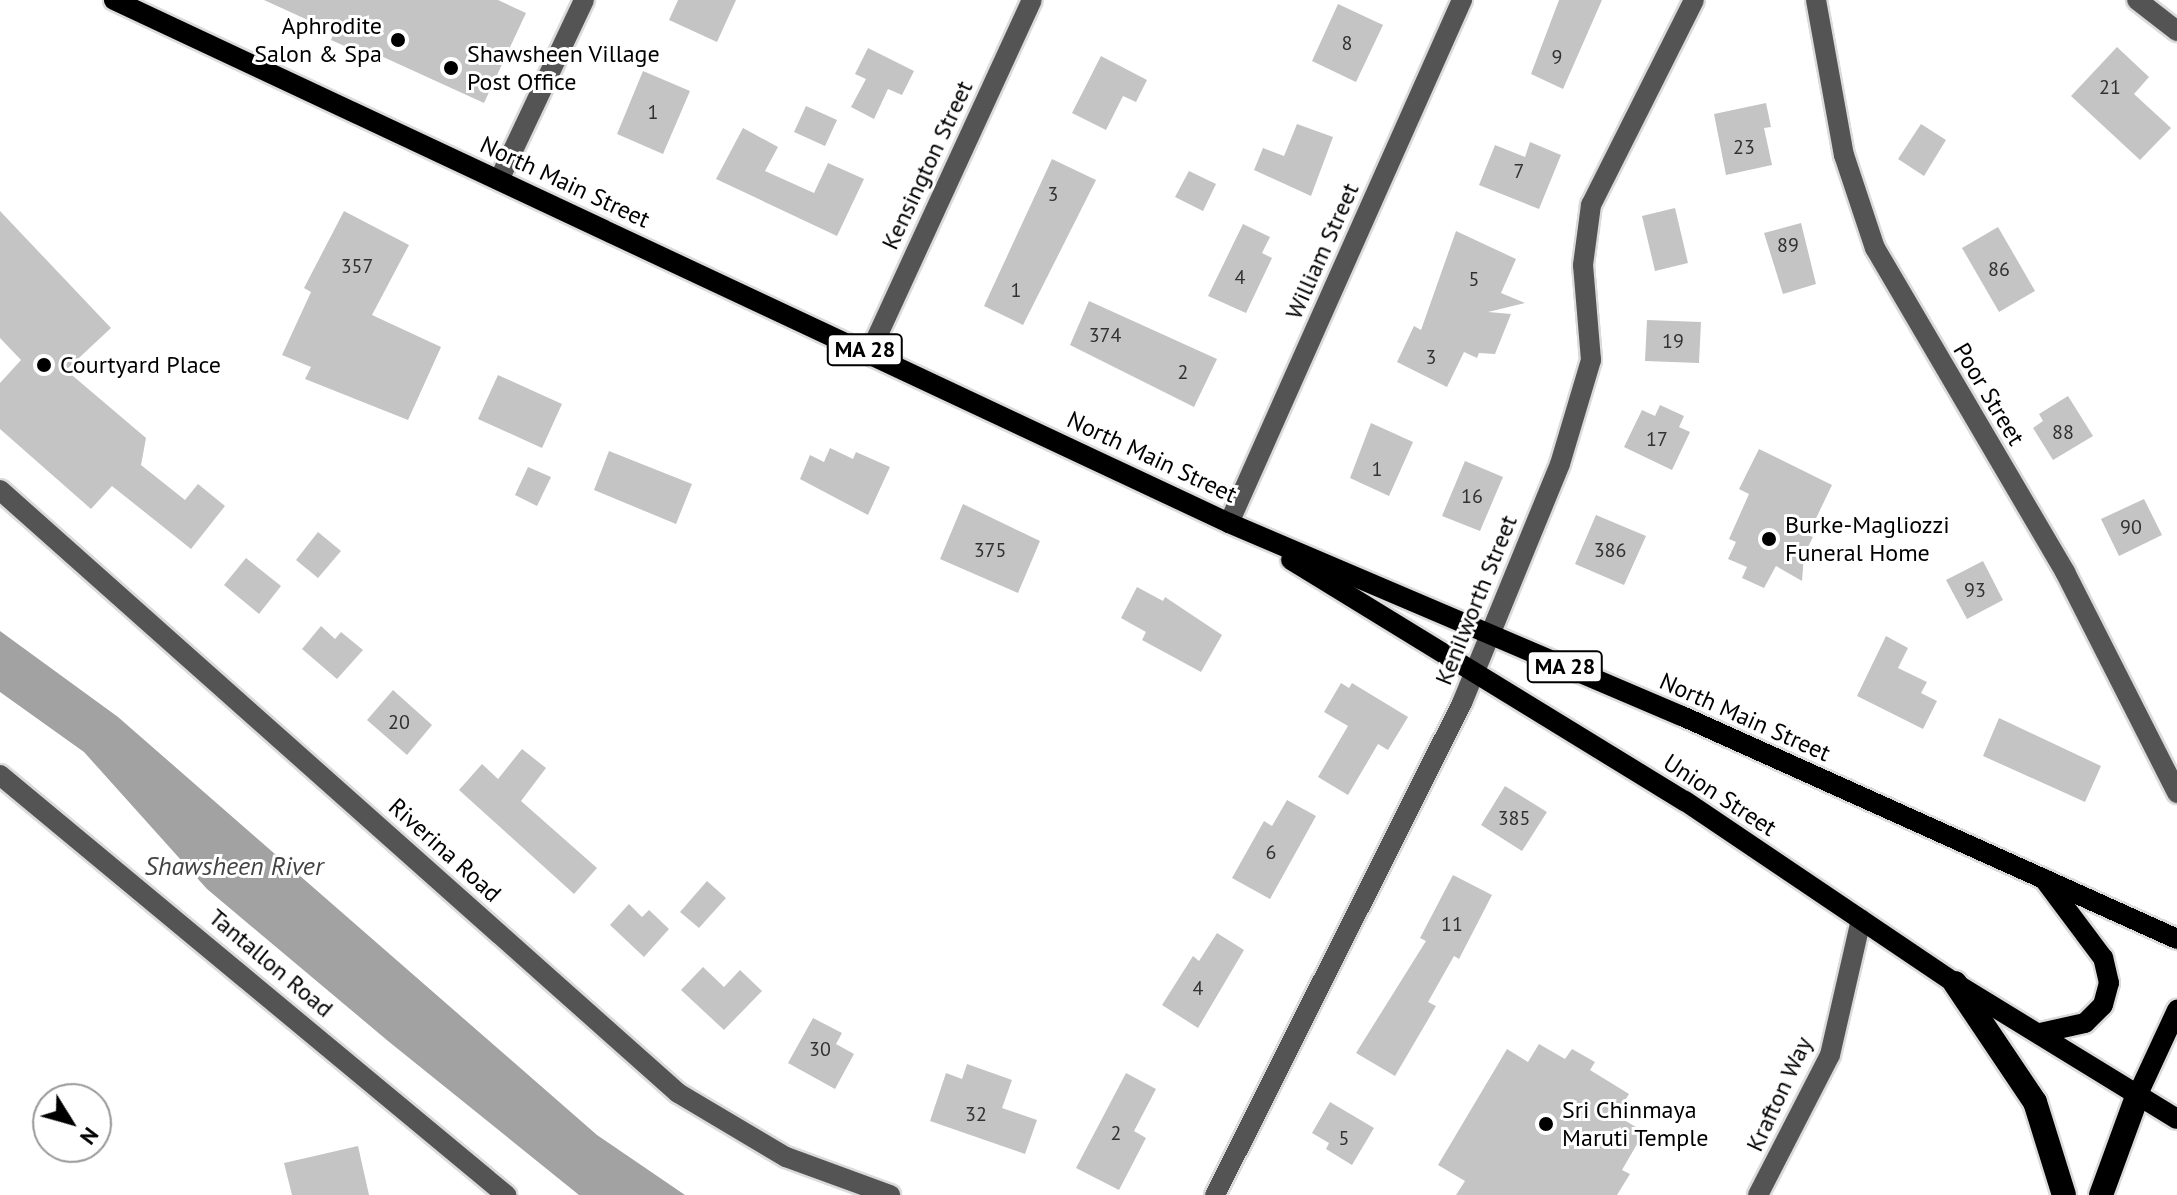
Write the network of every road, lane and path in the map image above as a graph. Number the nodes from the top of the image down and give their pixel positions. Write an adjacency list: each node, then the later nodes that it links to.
1 (114, 0): 9 (main road, North Main Street / MA 28)
2 (584, 0): 9 (street)
3 (1032, 0): 10 (street, Kensington Street)
4 (1462, 0): 12 (street, William Street)
5 (1694, 0): 13 (street, Kenilworth Street)
6 (1816, 0): 16 (street, Poor Street)
7 (2137, 0): 8 (street)
8 (2177, 31)
9 (499, 180): 10 (main road, North Main Street / MA 28)
10 (870, 352): 12 (main road, North Main Street / MA 28)
11 (0, 490): 26 (street, Riverina Road)
12 (1229, 523): 13 (main road, North Main Street / MA 28); 14 (main road, Union Street / MA 28)
13 (1491, 636): 14 (street, Kenilworth Street); 17 (main road, North Main Street / MA 28)
14 (1475, 673): 18 (main road, Union Street / MA 28); 27 (street, Kenilworth Street)
15 (0, 775): 25 (street, Tantallon Road)
16 (2177, 793)
17 (2042, 877): 19 (main road, North Main Street / MA 28); 22 (main road)
18 (1861, 920): 20 (main road, Union Street / MA 28); 28 (street, Krafton Way)
19 (2177, 939)
20 (1955, 983): 22 (main road, Union Street / MA 28); 29 (highway)
21 (2177, 1010): 23 (main road)
22 (2040, 1033): 23 (main road, Union Street / MA 28)
23 (2138, 1094): 24 (main road, Union Street / MA 28); 30 (highway)
24 (2177, 1119)
25 (506, 1195)
26 (890, 1195)
27 (1215, 1195)
28 (1758, 1195)
29 (2064, 1195)
30 (2101, 1195)

